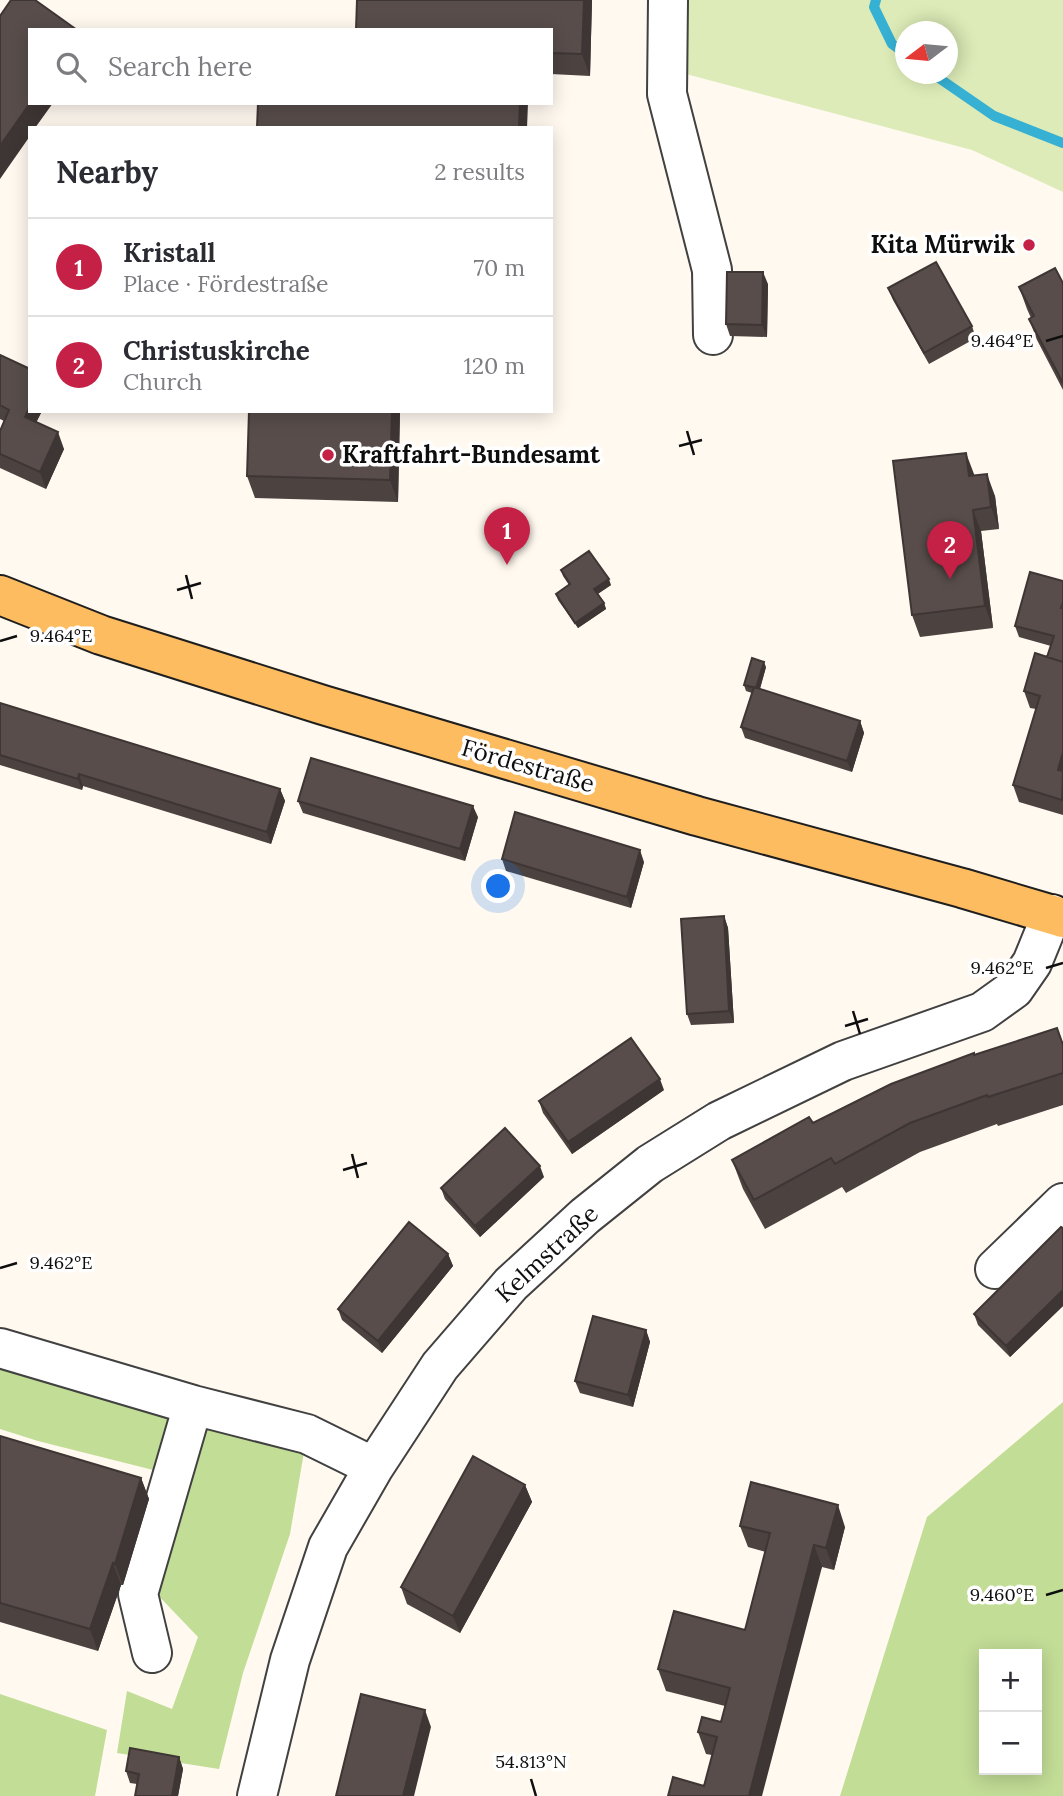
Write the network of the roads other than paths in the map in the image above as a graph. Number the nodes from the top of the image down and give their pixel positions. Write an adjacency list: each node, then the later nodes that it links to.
1 (668, 0): 2 (street)
2 (713, 335)
3 (0, 595): 4 (main road, Fördestraße)
4 (1057, 916): 9 (street, Kelmstraße)
5 (1063, 1203): 6 (street)
6 (995, 1269)
7 (0, 1348): 8 (street)
8 (194, 1405): 9 (street); 10 (street)
9 (374, 1468): 11 (street, Kelmstraße)
10 (152, 1653)
11 (257, 1796)

